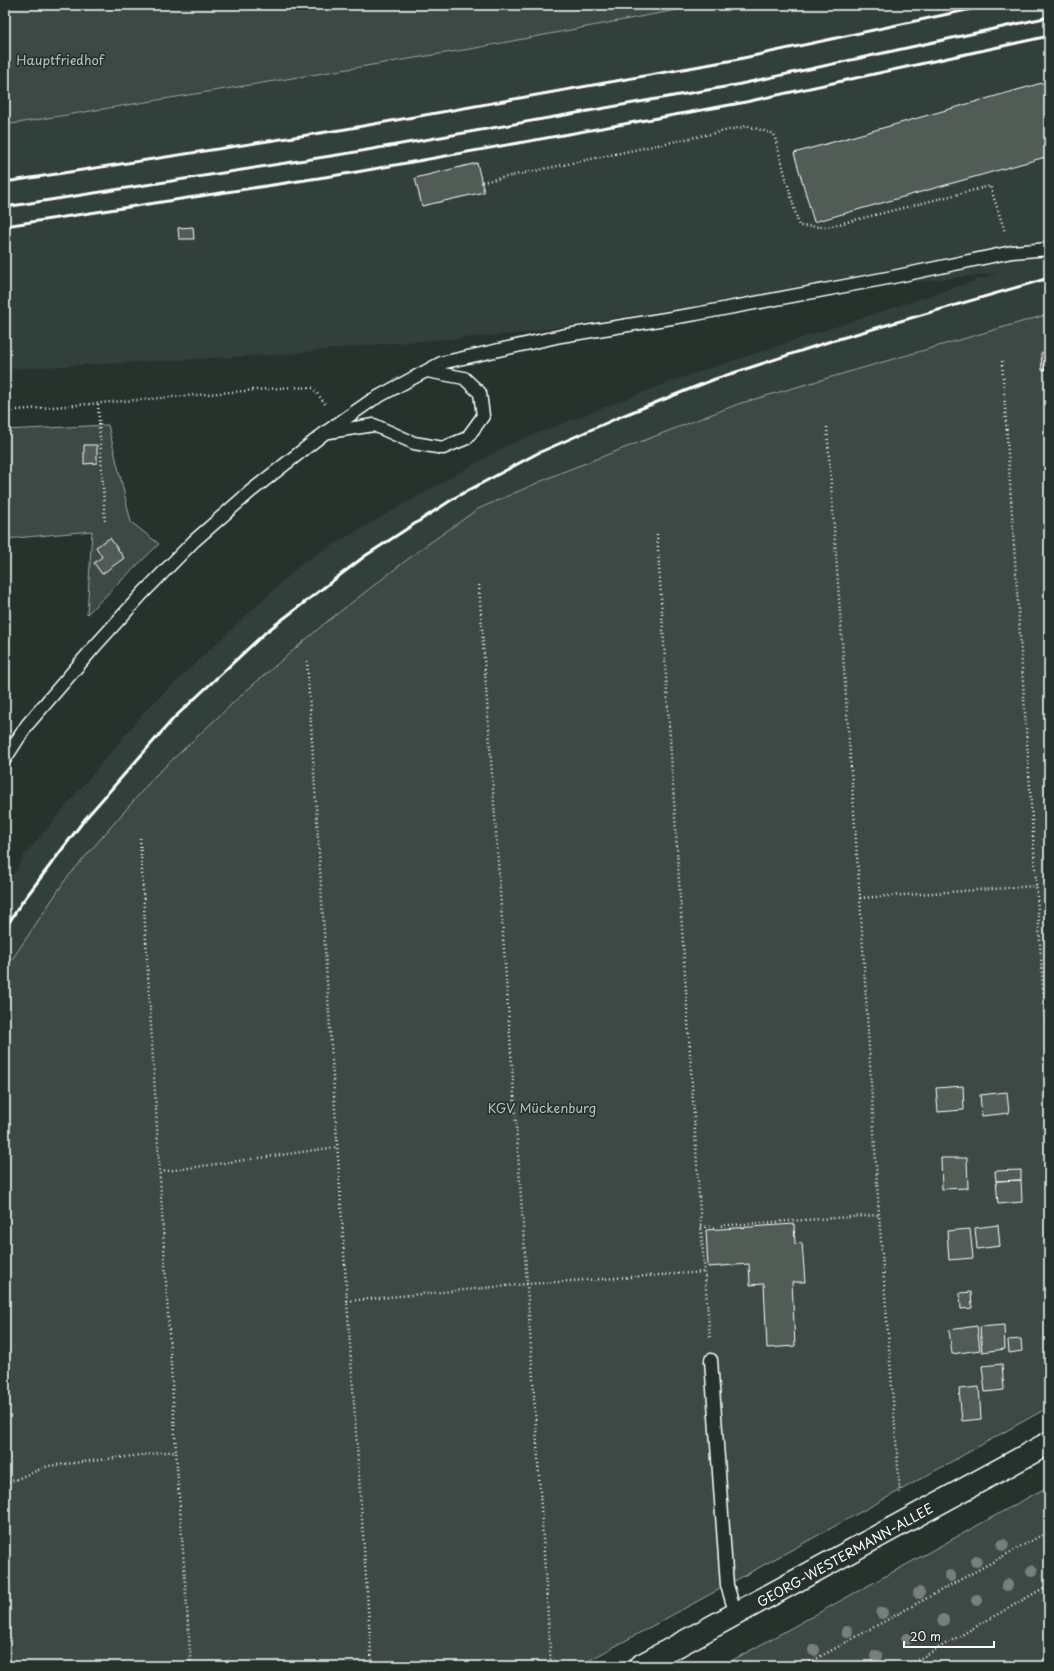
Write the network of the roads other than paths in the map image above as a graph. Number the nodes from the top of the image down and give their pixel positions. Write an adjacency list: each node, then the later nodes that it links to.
1 (1049, 249): 2 (lane)
2 (427, 371): 3 (lane); 3 (lane)
3 (326, 432): 4 (lane)
4 (5, 759)
5 (711, 1360): 7 (lane)
6 (1049, 1443): 7 (street, GEORG-WESTERMANN-ALLEE)
7 (736, 1614): 8 (street, GEORG-WESTERMANN-ALLEE)
8 (640, 1666)

